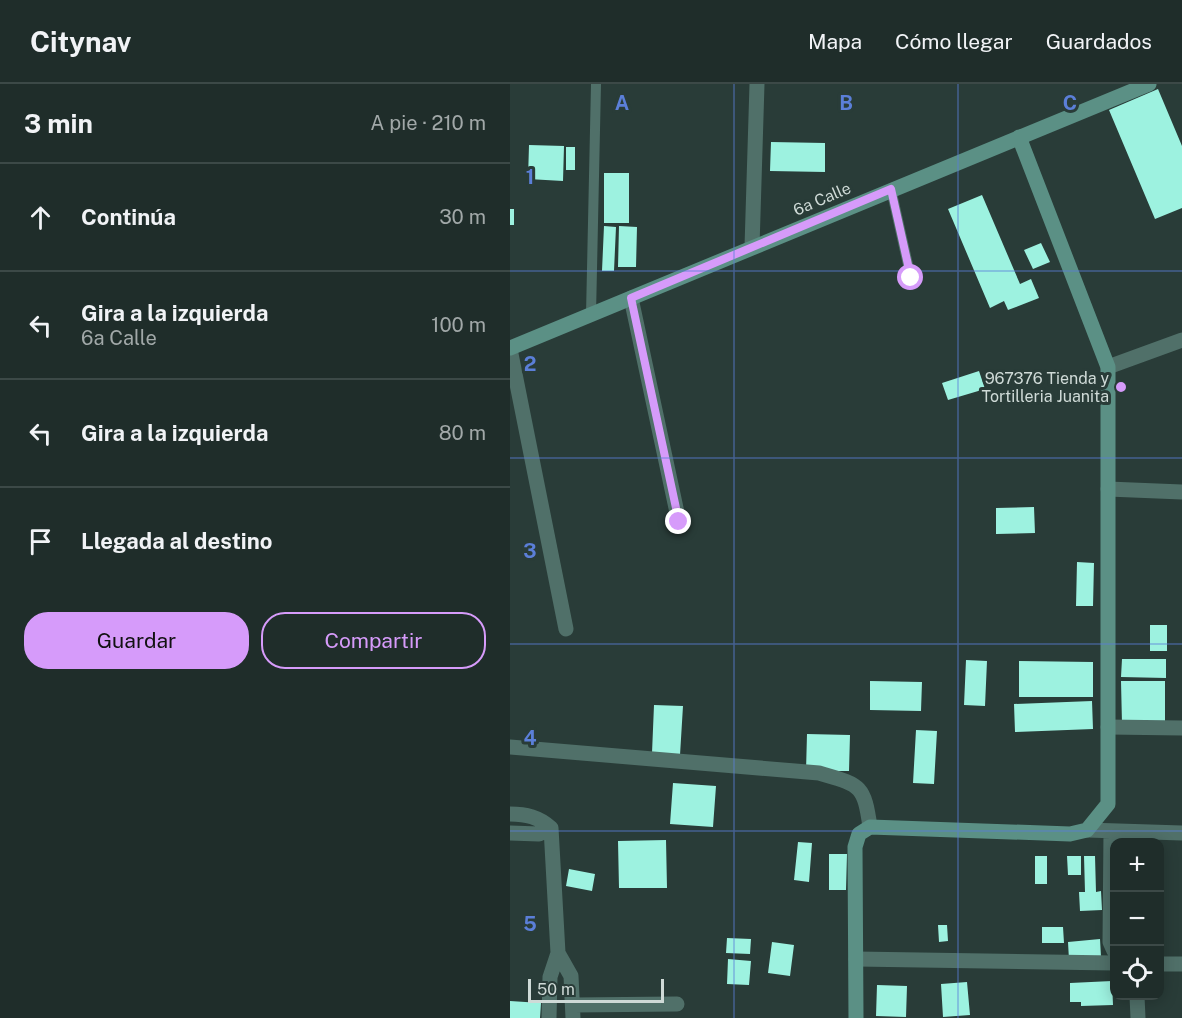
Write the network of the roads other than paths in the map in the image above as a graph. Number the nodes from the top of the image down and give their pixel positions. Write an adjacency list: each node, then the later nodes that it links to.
1 (596, 84): 9 (lane)
2 (757, 84): 6 (street)
3 (1149, 84): 4 (street, 6a Calle)
4 (1019, 137): 5 (street, 6a Calle); 12 (street)
5 (891, 189): 6 (street, 6a Calle); 7 (lane)
6 (752, 247): 8 (street, 6a Calle)
7 (911, 278)
8 (631, 298): 9 (street, 6a Calle); 15 (street)
9 (591, 315): 11 (street, 6a Calle)
10 (1182, 340): 12 (street)
11 (510, 349): 16 (street)
12 (1108, 367): 13 (street)
13 (1108, 489): 14 (street); 17 (street)
14 (1182, 492)
15 (679, 522)
16 (566, 629)
17 (1108, 727): 18 (street); 23 (street)
18 (1182, 728)
19 (510, 747): 21 (street)
20 (510, 814): 22 (street)
21 (870, 827): 23 (street); 29 (street)
22 (551, 828): 25 (street); 28 (street)
23 (1087, 831): 24 (street)
24 (1111, 831): 26 (street); 27 (street)
25 (510, 833)
26 (1182, 833)
27 (1112, 946)
28 (558, 952): 35 (street); 36 (street)
29 (856, 959): 30 (street); 37 (street)
30 (1110, 963)
31 (1164, 964): 32 (street)
32 (1182, 964)
33 (1137, 1000): 38 (street)
34 (677, 1004): 35 (street)
35 (573, 1011)
36 (549, 1018)
37 (856, 1018)
38 (1138, 1018)

